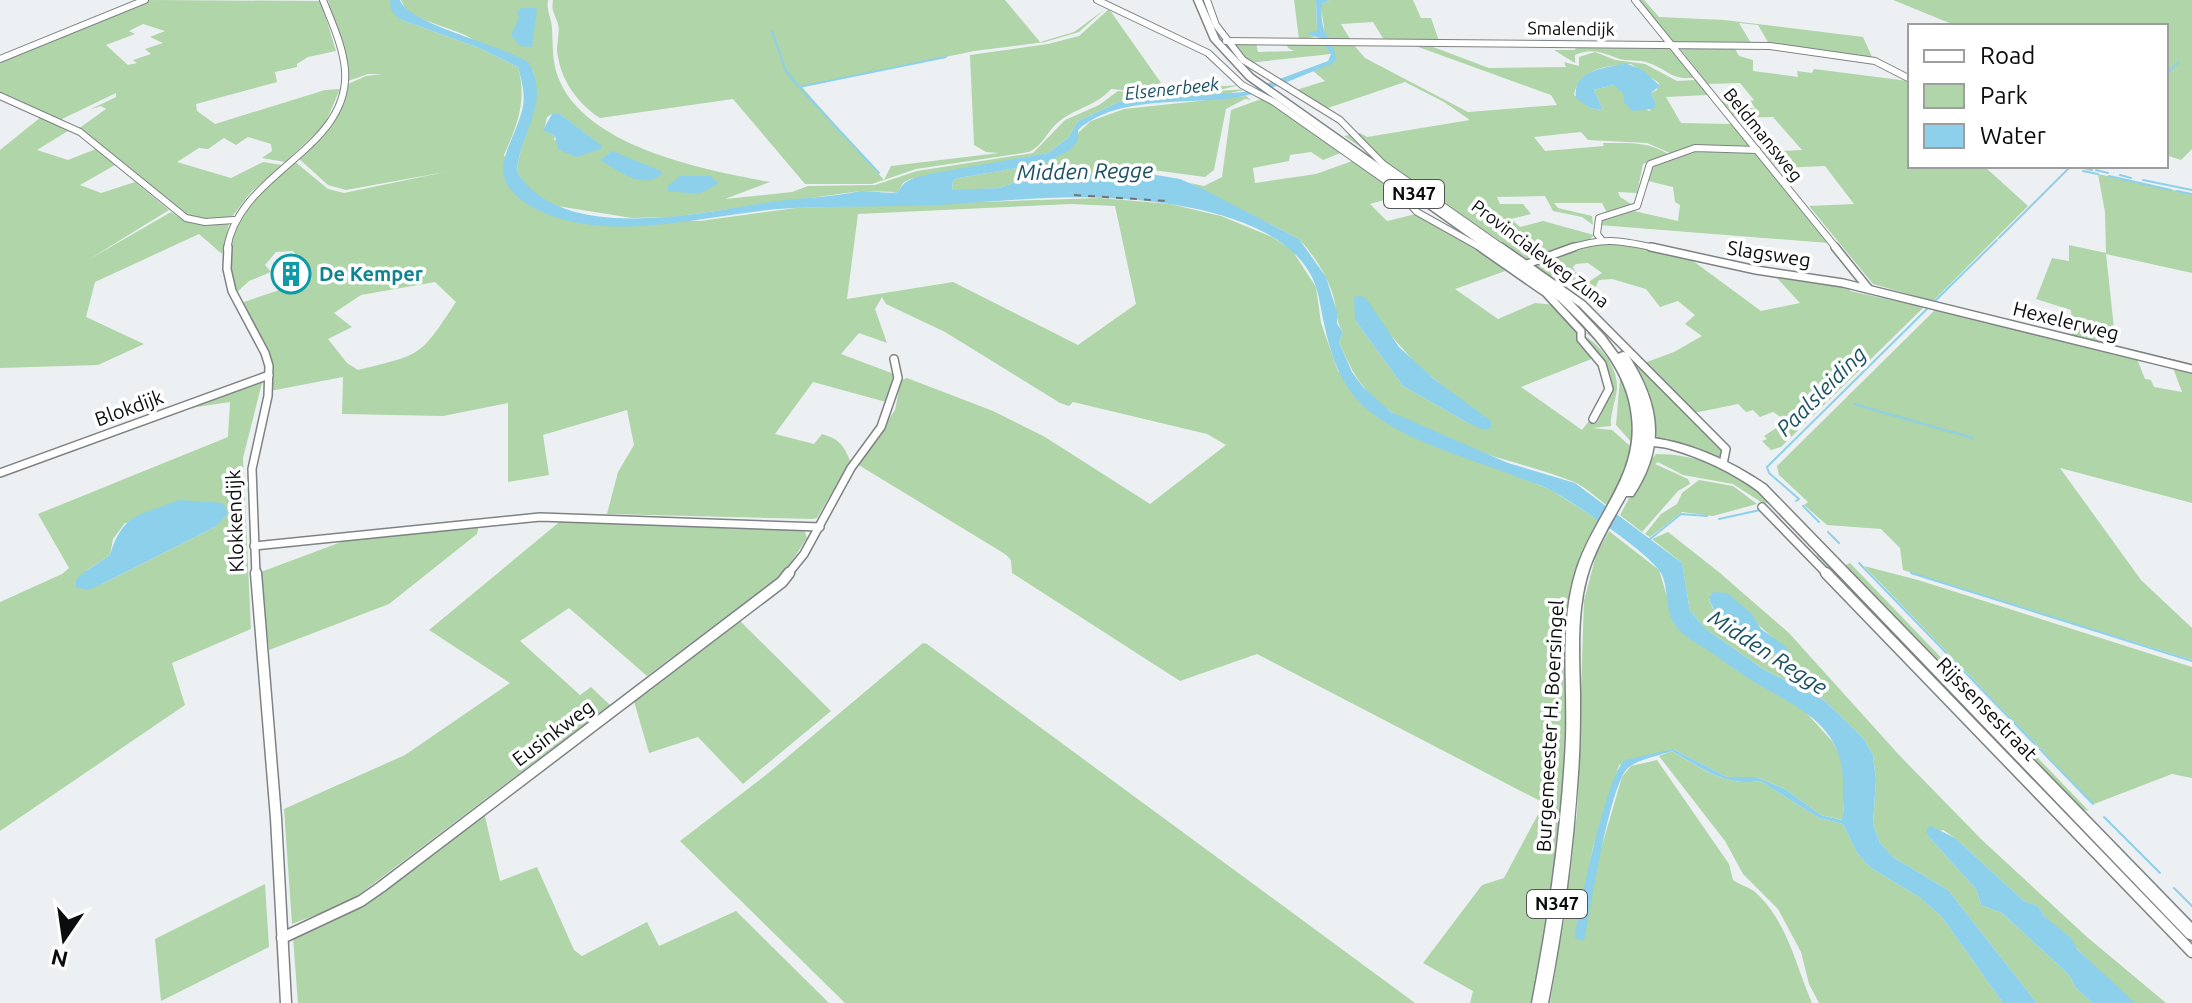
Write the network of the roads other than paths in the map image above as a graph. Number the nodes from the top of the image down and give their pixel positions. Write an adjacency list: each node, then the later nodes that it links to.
1 (145, 0): 9 (street)
2 (323, 0): 14 (street, Klokkendijk)
3 (1097, 0): 11 (street, Provincialeweg Zuna)
4 (1198, 0): 11 (main road, Provincialeweg Zuna / N347)
5 (1207, 0): 7 (street, Provincialeweg Zuna)
6 (1635, 0): 8 (street, Beldmansweg)
7 (1226, 41): 8 (street, Smalendijk); 11 (street, Provincialeweg Zuna)
8 (1671, 45): 10 (street, Smalendijk); 13 (street, Beldmansweg)
9 (0, 59)
10 (1908, 78)
11 (1259, 87): 16 (street, Provincialeweg Zuna); 19 (main road, Provincialeweg Zuna / N347); 20 (street, Provincialeweg Zuna)
12 (0, 96): 14 (street)
13 (1757, 150): 15 (street); 17 (street, Beldmansweg)
14 (234, 220): 23 (street, Klokkendijk)
15 (1601, 239): 16 (street, Slagsweg); 17 (street, Slagsweg)
16 (1527, 264): 26 (street, Provincialeweg Zuna)
17 (1868, 288): 18 (street, Slagsweg)
18 (1933, 305): 22 (street, Hexelerweg)
19 (1598, 329): 20 (street); 25 (main road, Provincialeweg Zuna / N347)
20 (1581, 331): 24 (street, Provincialeweg Zuna)
21 (894, 359): 29 (street, Eusinkweg)
22 (2192, 369)
23 (269, 375): 27 (street, Blokdijk); 30 (street, Klokkendijk)
24 (1593, 419)
25 (1646, 443): 26 (main road, Rijssensestraat); 35 (main road, Burgemeester H. Boersingel / N347)
26 (1723, 464): 28 (main road, Rijssensestraat)
27 (0, 473)
28 (1777, 503): 31 (main road, Rijssensestraat); 33 (street, Rijssensestraat)
29 (820, 527): 30 (street); 32 (street, Eusinkweg)
30 (254, 546): 32 (street, Klokkendijk)
31 (2192, 933)
32 (282, 938): 34 (street, Klokkendijk)
33 (2192, 952)
34 (286, 1003)
35 (1540, 1003)

